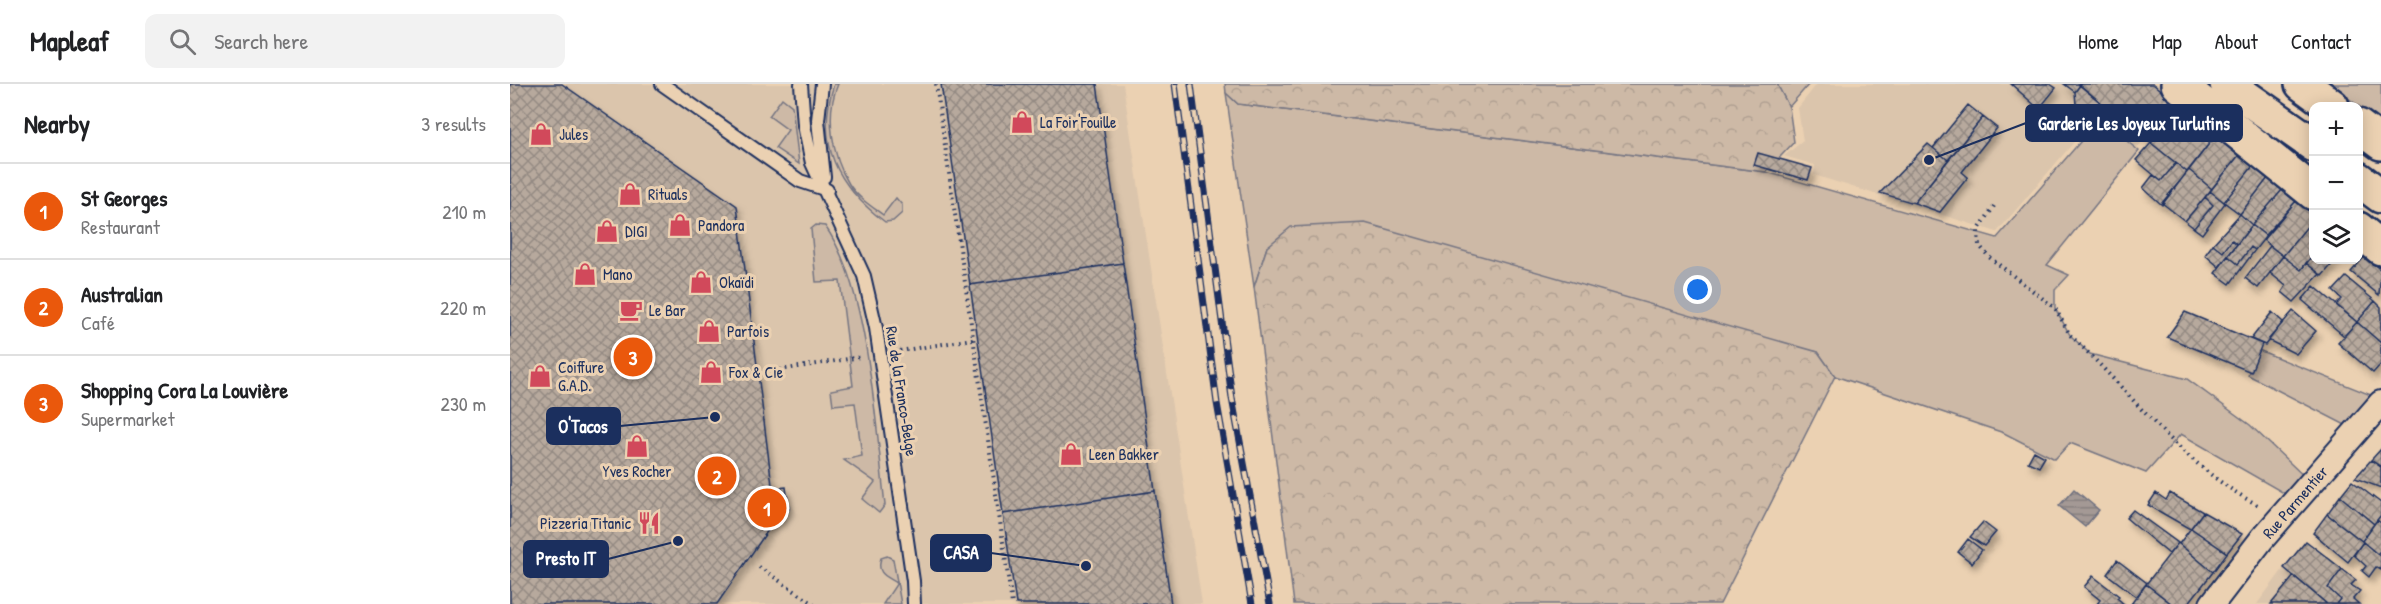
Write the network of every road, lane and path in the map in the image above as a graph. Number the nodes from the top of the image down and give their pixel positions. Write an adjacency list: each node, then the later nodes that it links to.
1 (662, 84): 13 (lane)
2 (801, 84): 13 (lane, Rue de la Franco-Belge)
3 (822, 84): 13 (lane, Rue de la Franco-Belge)
4 (936, 84): 24 (path)
5 (2178, 84): 14 (main road)
6 (2227, 84): 10 (main road)
7 (2302, 84): 8 (main road)
8 (2327, 102)
9 (2363, 130): 11 (main road)
10 (2309, 142)
11 (2381, 143)
12 (2363, 183): 15 (main road)
13 (827, 190): 23 (lane, Rue de la Franco-Belge)
14 (2309, 190)
15 (2381, 196)
16 (1994, 206): 20 (path)
17 (2363, 234): 18 (main road)
18 (2381, 248)
19 (2381, 403): 20 (street, Rue Parmentier)
20 (2281, 517): 25 (street, Rue Parmentier)
21 (759, 567): 22 (path)
22 (814, 604)
23 (914, 604)
24 (1012, 604)
25 (2212, 604)

